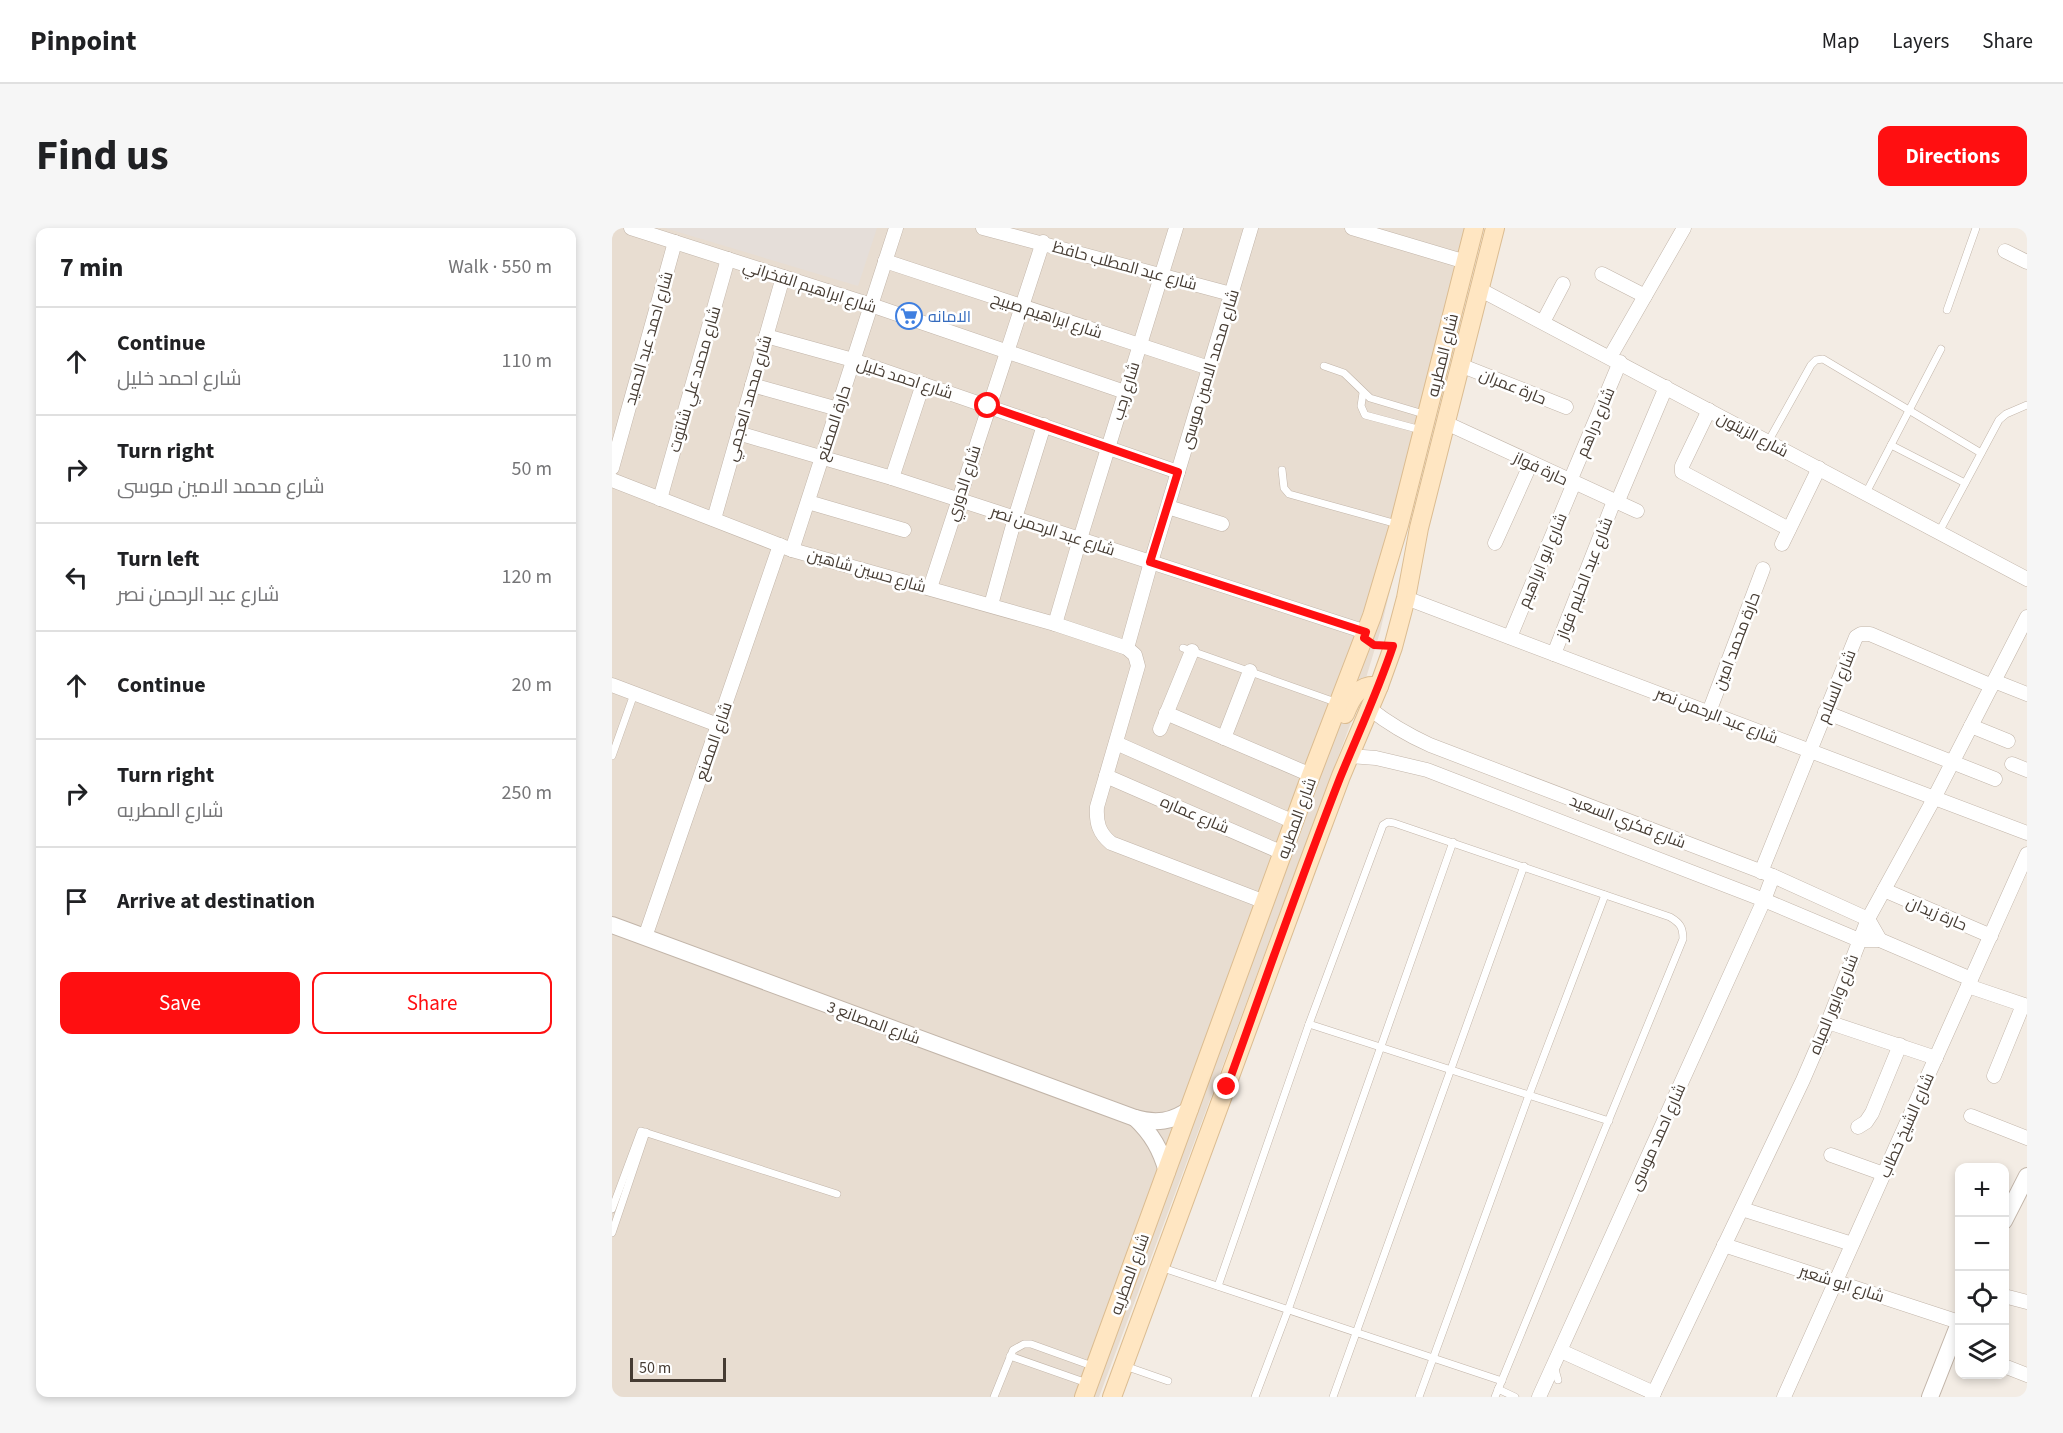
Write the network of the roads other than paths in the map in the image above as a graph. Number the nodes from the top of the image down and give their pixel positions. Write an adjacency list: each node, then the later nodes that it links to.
1 (631, 228): 11 (street, شارع ابراهيم الفخراني)
2 (896, 228): 15 (street, حارة المصنع)
3 (982, 228): 12 (street, شارع عبد المطلب حافظ)
4 (1176, 228): 19 (street, شارع رجب)
5 (1251, 228): 23 (street, شارع محمد الامين موسى)
6 (1352, 228): 16 (street)
7 (1474, 228): 16 (main road, شارع المطريه)
8 (1495, 228): 22 (main road, شارع المطريه)
9 (1684, 228): 24 (street, شارع دراهم)
10 (1976, 228): 27 (lane)
11 (675, 242): 14 (street, شارع ابراهيم الفخراني); 59 (street, شارع احمد عبد الحميد)
12 (1043, 242): 19 (street, شارع عبد المطلب حافظ); 26 (street, شارع الدوري)
13 (2005, 251): 17 (street)
14 (728, 259): 20 (street, شارع ابراهيم الفخراني); 68 (street, شارع محمد علي شلتوت)
15 (885, 261): 25 (street, حارة المصنع); 26 (street, شارع ابراهيم صبيح)
16 (1466, 262): 49 (main road, شارع المطريه)
17 (2027, 262)
18 (1602, 274): 24 (street)
19 (1161, 275): 23 (street, شارع عبد المطلب حافظ); 30 (street, شارع رجب)
20 (783, 276): 25 (street, شارع ابراهيم الفخراني); 29 (street, شارع محمد العجمي)
21 (1563, 284): 28 (street)
22 (1479, 289): 28 (street, شارع الزيتون); 35 (main road, شارع المطريه)
23 (1232, 294): 37 (street, شارع محمد الامين موسى)
24 (1645, 296): 34 (street, شارع دراهم)
25 (871, 305): 32 (street, شارع ابراهيم الفخراني); 33 (street, حارة المصنع)
26 (1022, 307): 30 (street, شارع ابراهيم صبيح); 32 (street, شارع الدوري)
27 (1947, 310)
28 (1543, 322): 34 (street, شارع الزيتون)
29 (766, 336): 33 (street, شارع احمد خليل); 39 (street, شارع محمد العجمي)
30 (1140, 345): 37 (street, شارع ابراهيم صبيح); 41 (street, شارع رجب)
31 (1941, 349): 48 (lane)
32 (1007, 352): 41 (street, شارع ابراهيم الفخراني); 44 (street, شارع الدوري)
33 (853, 360): 38 (street, شارع احمد خليل); 46 (street, حارة المصنع)
34 (1615, 360): 40 (street, شارع الزيتون); 65 (street, شارع دراهم)
35 (1461, 365): 45 (street, حارة عمران); 50 (main road, شارع المطريه)
36 (1324, 366): 42 (lane)
37 (1209, 368): 62 (street, شارع محمد الامين موسى)
38 (923, 384): 44 (street, شارع احمد خليل); 63 (street)
39 (752, 385): 46 (street); 52 (street, شارع محمد العجمي)
40 (1666, 387): 47 (street, شارع الزيتون); 71 (street, شارع عبد الحليم فواز)
41 (1125, 392): 55 (street, شارع رجب)
42 (1363, 393): 49 (lane); 49 (lane)
43 (2027, 405): 56 (lane)
44 (988, 406): 51 (street, شارع احمد خليل); 69 (street, شارع الدوري)
45 (1566, 407)
46 (837, 409): 57 (street, حارة المصنع)
47 (1709, 410): 53 (street, شارع الزيتون); 78 (street)
48 (1910, 410): 53 (lane); 54 (lane); 56 (lane)
49 (1425, 423): 77 (main road, شارع المطريه)
50 (1446, 423): 58 (street, حارة فواز); 89 (main road, شارع المطريه)
51 (1044, 425): 55 (street, شارع احمد خليل); 74 (street)
52 (738, 433): 57 (street, شارع عبد الرحمن نصر); 75 (street, شارع محمد العجمي)
53 (1768, 441): 60 (street, شارع الزيتون)
54 (1891, 445): 66 (lane); 67 (lane)
55 (1107, 447): 62 (street, شارع احمد خليل); 81 (street, شارع رجب)
56 (1981, 453): 66 (lane)
57 (822, 457): 63 (street, شارع عبد الرحمن نصر); 70 (street, حارة المصنع)
58 (1531, 463): 65 (street, حارة فواز); 82 (street)
59 (612, 468)
60 (1819, 468): 67 (street, شارع الزيتون); 78 (street)
61 (1282, 470): 77 (lane)
62 (1178, 472): 72 (street, شارع محمد الامين موسى)
63 (892, 478): 69 (street, شارع عبد الرحمن نصر)
64 (612, 480): 68 (street, شارع حسين شاهين)
65 (1572, 482): 71 (street, حارة فواز); 94 (street, شارع ابو ابراهيم)
66 (1965, 483): 80 (lane)
67 (1866, 493): 80 (street, شارع الزيتون)
68 (660, 499): 75 (street, شارع حسين شاهين)
69 (958, 500): 74 (street, شارع عبد الرحمن نصر); 88 (street, شارع الدوري)
70 (807, 502): 79 (street); 84 (street, حارة المصنع)
71 (1616, 502): 73 (street, حارة فواز); 98 (street, شارع عبد الحليم فواز)
72 (1168, 507): 76 (street); 85 (street, شارع محمد الامين موسى)
73 (1636, 511)
74 (1015, 518): 81 (street, شارع عبد الرحمن نصر); 90 (street)
75 (714, 519): 84 (street, شارع حسين شاهين)
76 (1222, 524)
77 (1399, 525): 93 (main road, شارع المطريه)
78 (1789, 529): 83 (street)
79 (904, 530)
80 (1939, 532): 87 (street, شارع الزيتون)
81 (1080, 539): 85 (street, شارع عبد الرحمن نصر); 92 (street, شارع رجب)
82 (1495, 543)
83 (1782, 544)
84 (786, 548): 88 (street, شارع حسين شاهين); 110 (street, شارع المصنع)
85 (1150, 562): 93 (street, شارع عبد الرحمن نصر); 96 (street, شارع محمد الامين موسى)
86 (1763, 569): 107 (street, حارة محمد امين)
87 (2027, 579)
88 (930, 588): 90 (street, شارع حسين شاهين)
89 (1406, 598): 94 (street, شارع عبد الرحمن نصر); 95 (main road, شارع المطريه)
90 (992, 605): 92 (street, شارع حسين شاهين)
91 (2027, 618): 100 (street, شارع وابور المياه)
92 (1055, 624): 96 (street, شارع حسين شاهين)
93 (1365, 635): 95 (main road); 105 (main road, شارع المطريه)
94 (1510, 637): 98 (street, شارع عبد الرحمن نصر)
95 (1393, 646): 102 (main road, شارع المطريه)
96 (1127, 648): 116 (street)
97 (1187, 649): 99 (lane); 109 (street)
98 (1554, 654): 107 (street, شارع عبد الرحمن نصر)
99 (1250, 672): 105 (lane); 113 (street)
100 (1993, 684): 104 (street); 108 (street, شارع السلام); 111 (street, شارع وابور المياه)
101 (612, 685): 103 (street)
102 (1379, 686): 106 (main road, شارع المطريه); 114 (main road)
103 (634, 694): 110 (street); 118 (lane)
104 (2027, 694)
105 (1338, 703): 114 (main road, شارع المطريه)
106 (1370, 709): 119 (main road, شارع المطريه); 133 (street, شارع فكري السعيد)
107 (1709, 712): 117 (street, شارع عبد الرحمن نصر)
108 (1825, 712): 117 (street, شارع السلام); 120 (street)
109 (1166, 713): 112 (street); 113 (street)
110 (718, 725): 141 (street, شارع المصنع)
111 (1971, 726): 115 (street); 120 (street, شارع وابور المياه)
112 (1160, 729)
113 (1224, 738): 123 (street)
114 (1324, 739): 123 (main road, شارع المطريه)
115 (2007, 741)
116 (1116, 742): 124 (street); 127 (street)
117 (1810, 750): 126 (street, شارع عبد الرحمن نصر); 133 (street, شارع السلام)
118 (612, 756)
119 (1350, 756): 136 (street, شارع فكري السعيد); 172 (main road, شارع المطريه)
120 (1952, 762): 125 (street); 126 (street, شارع وابور المياه)
121 (2012, 764): 122 (street)
122 (2027, 770)
123 (1311, 775): 127 (main road, شارع المطريه)
124 (1106, 776): 130 (street, شارع عماره); 137 (street)
125 (1995, 779)
126 (1935, 797): 128 (street, شارع عبد الرحمن نصر); 134 (street, شارع وابور المياه)
127 (1294, 822): 130 (main road, شارع المطريه)
128 (2027, 833)
129 (1453, 842): 132 (lane); 147 (lane); 149 (lane)
130 (1283, 853): 137 (main road, شارع المطريه)
131 (2027, 854): 140 (street, شارع الشيخ خطاب)
132 (1524, 866): 135 (lane); 151 (lane)
133 (1767, 874): 136 (street, شارع احمد موسى); 138 (street, شارع فكري السعيد)
134 (1884, 890): 138 (street, شارع وابور المياه); 140 (street, حارة زيدان)
135 (1605, 895): 153 (lane); 157 (lane)
136 (1764, 900): 142 (street, شارع فكري السعيد); 182 (street, شارع احمد موسى)
137 (1265, 902): 154 (main road, شارع المطريه)
138 (1868, 919): 142 (street, شارع وابور المياه); 143 (street)
139 (612, 925): 141 (street, شارع المصانع 3)
140 (1991, 936): 144 (street, شارع الشيخ خطاب)
141 (645, 937): 156 (street, شارع المصانع 3)
142 (1859, 939): 143 (street, شارع فكري السعيد); 146 (street, شارع وابور المياه)
143 (1880, 939): 144 (street, شارع فكري السعيد)
144 (1970, 982): 145 (street, شارع فكري السعيد); 150 (street, شارع الشيخ خطاب)
145 (2025, 1006): 152 (street)
146 (1828, 1022): 148 (street); 167 (street, شارع وابور المياه)
147 (1309, 1024): 149 (lane); 174 (lane)
148 (1900, 1045): 150 (street); 158 (street)
149 (1380, 1047): 151 (lane); 177 (lane)
150 (1936, 1058): 163 (street, شارع الشيخ خطاب)
151 (1451, 1070): 153 (lane); 180 (lane)
152 (1994, 1076)
153 (1529, 1095): 157 (lane); 184 (lane)
154 (1190, 1109): 156 (street, شارع المصانع 3); 162 (main road, شارع المطريه)
155 (1971, 1116): 160 (street)
156 (1136, 1118): 162 (street, شارع المصانع 3)
157 (1609, 1121): 191 (lane)
158 (1858, 1127)
159 (643, 1131): 165 (lane); 166 (lane); 169 (lane)
160 (2027, 1138)
161 (1831, 1155): 163 (street)
162 (1167, 1172): 192 (main road, شارع المطريه)
163 (1884, 1174): 170 (street, شارع الشيخ خطاب)
164 (2027, 1176): 168 (street)
165 (837, 1194)
166 (612, 1209)
167 (1742, 1209): 170 (street); 171 (street, شارع وابور المياه)
168 (2006, 1217)
169 (612, 1233)
170 (1852, 1244): 173 (street, شارع الشيخ خطاب)
171 (1724, 1245): 173 (street, شارع ابو شعير); 194 (street, شارع وابور المياه)
172 (1160, 1267): 174 (lane); 185 (main road, شارع المطريه)
173 (1836, 1282): 178 (street, شارع ابو شعير); 202 (street, شارع الشيخ خطاب)
174 (1218, 1286): 177 (lane)
175 (2009, 1297): 176 (street)
176 (2027, 1302)
177 (1288, 1310): 180 (lane); 197 (lane)
178 (1955, 1320)
179 (1958, 1325): 181 (street)
180 (1357, 1333): 184 (lane); 198 (lane)
181 (1954, 1345): 203 (street)
182 (1561, 1351): 186 (street, شارع احمد موسى); 194 (street)
183 (1010, 1356): 192 (lane); 192 (lane); 195 (lane)
184 (1433, 1358): 191 (lane); 199 (lane)
185 (1123, 1366): 190 (lane); 196 (main road, شارع المطريه)
186 (1554, 1366): 189 (lane); 201 (street, شارع احمد موسى)
187 (2009, 1368): 188 (street)
188 (2027, 1375)
189 (1558, 1380)
190 (1168, 1381)
191 (1502, 1381): 193 (lane)
192 (1090, 1382)
193 (1497, 1393): 200 (lane)
194 (1653, 1395)
195 (994, 1397)
196 (1112, 1397)
197 (1255, 1397)
198 (1333, 1397)
199 (1419, 1397)
200 (1515, 1397)
201 (1539, 1397)
202 (1784, 1397)
203 (1930, 1397)

